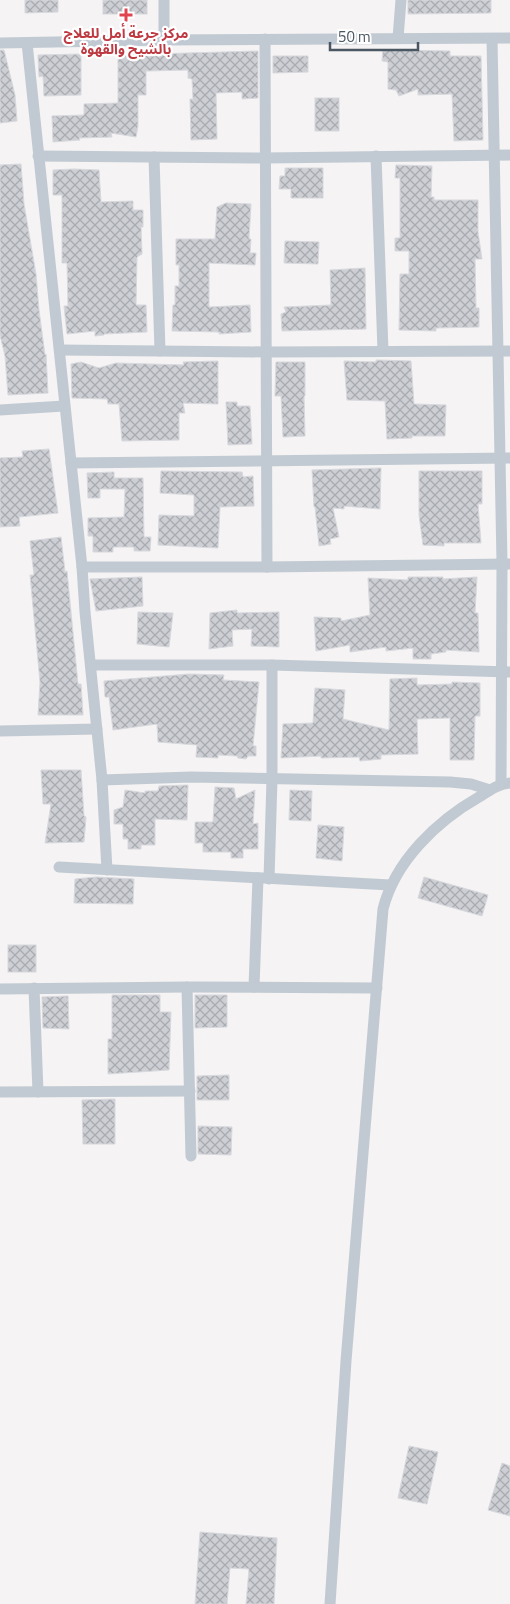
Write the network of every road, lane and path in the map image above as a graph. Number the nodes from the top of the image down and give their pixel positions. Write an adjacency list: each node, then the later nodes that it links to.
1 (164, 0): 7 (street)
2 (401, 0): 3 (street)
3 (398, 38): 5 (street); 6 (street)
4 (510, 38): 6 (street)
5 (265, 39): 7 (street); 15 (street)
6 (492, 39): 10 (street)
7 (164, 40): 9 (street)
8 (0, 42): 9 (street)
9 (27, 43): 12 (street)
10 (495, 155): 11 (street); 13 (street); 19 (street)
11 (510, 155)
12 (38, 156): 14 (street); 16 (street)
13 (376, 156): 15 (street); 18 (street)
14 (154, 158): 15 (street); 17 (street)
15 (265, 158): 20 (street)
16 (60, 350): 17 (street); 21 (street)
17 (160, 351): 20 (street)
18 (383, 351): 19 (street); 20 (street)
19 (504, 351): 23 (street)
20 (268, 352): 24 (street)
21 (64, 406): 22 (street); 25 (street)
22 (0, 410)
23 (505, 458): 24 (street); 26 (street)
24 (268, 460): 25 (street); 28 (street)
25 (71, 463): 27 (street)
26 (506, 563): 28 (street); 31 (street)
27 (82, 567): 28 (street); 29 (street)
28 (268, 567)
29 (91, 665): 30 (street); 32 (street)
30 (272, 666): 31 (street); 34 (street)
31 (506, 672): 36 (street)
32 (97, 729): 33 (street); 35 (street)
33 (0, 731)
34 (272, 778): 35 (street); 37 (street); 40 (street)
35 (102, 780): 39 (street)
36 (506, 783): 37 (street)
37 (490, 790): 41 (street)
38 (59, 867): 39 (street)
39 (106, 870): 40 (street)
40 (263, 879): 41 (street); 43 (street)
41 (390, 885): 45 (street)
42 (187, 986): 43 (street); 44 (street); 47 (street)
43 (254, 987): 45 (street)
44 (34, 988): 46 (street); 49 (street)
45 (377, 988): 51 (street)
46 (0, 989)
47 (190, 1091): 49 (street); 50 (street)
48 (0, 1092): 49 (street)
49 (38, 1092)
50 (191, 1156)
51 (330, 1604)

